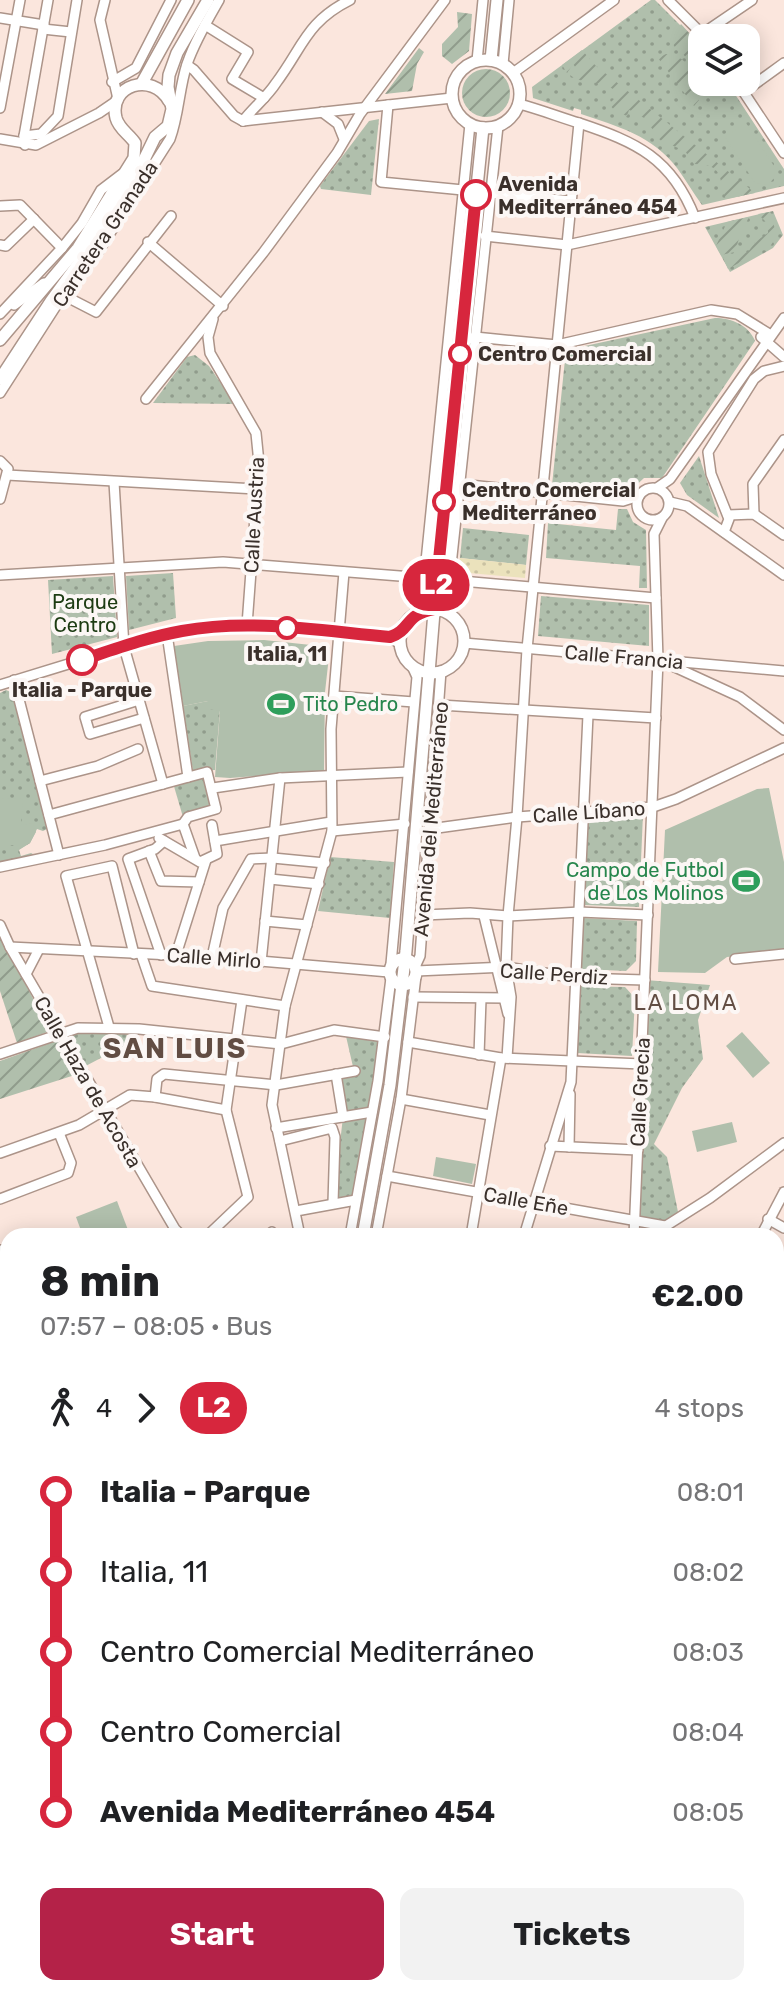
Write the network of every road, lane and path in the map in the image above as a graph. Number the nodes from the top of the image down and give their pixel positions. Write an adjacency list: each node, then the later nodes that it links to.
1 (20, 0): 18 (street)
2 (48, 0): 22 (street)
3 (77, 0): 23 (street)
4 (105, 0): 34 (street)
5 (171, 0): 24 (street)
6 (188, 0): 31 (main road)
7 (208, 0): 33 (main road, Carretera Granada)
8 (219, 0): 21 (street, Carretera Granada)
9 (350, 0): 38 (street)
10 (445, 0): 44 (street)
11 (483, 0): 27 (street)
12 (497, 0): 28 (main road)
13 (509, 0): 28 (street)
14 (614, 0): 32 (street)
15 (668, 0): 19 (street)
16 (752, 0): 20 (street)
17 (0, 18): 18 (street)
18 (16, 20): 22 (street); 26 (street)
19 (692, 24)
20 (720, 24)
21 (205, 25): 30 (street, Carretera Granada); 38 (street)
22 (44, 27): 23 (street); 57 (street)
23 (71, 32): 57 (street)
24 (152, 37): 31 (street); 34 (street)
25 (0, 48): 26 (street)
26 (7, 53): 45 (street)
27 (477, 61): 28 (main road); 39 (main road)
28 (497, 62): 32 (main road)
29 (784, 63): 35 (street)
30 (187, 65): 33 (street); 49 (street); 60 (street, Carretera Granada)
31 (152, 67): 36 (main road)
32 (513, 73): 42 (main road)
33 (169, 75): 41 (main road, Carretera Granada)
34 (116, 79): 36 (street); 40 (street)
35 (760, 80)
36 (136, 85): 40 (main road); 41 (main road)
37 (747, 96): 59 (street)
38 (264, 98): 49 (street)
39 (452, 98): 43 (street); 51 (main road)
40 (118, 100): 47 (street); 48 (main road)
41 (170, 101): 55 (main road, Carretera Granada)
42 (519, 104): 50 (street); 52 (main road)
43 (388, 105): 44 (street); 62 (street)
44 (367, 107): 46 (street); 58 (street)
45 (0, 108)
46 (322, 112): 49 (street); 58 (street)
47 (99, 113): 48 (street); 57 (street)
48 (116, 118): 54 (main road, Carretera Granada)
49 (243, 121)
50 (579, 123): 65 (street); 68 (street)
51 (470, 124): 53 (main road); 62 (street)
52 (498, 126): 53 (main road); 63 (street, Avenida del Mediterráneo)
53 (483, 128): 87 (main road, Avenida del Mediterráneo)
54 (131, 136): 55 (main road, Carretera Granada); 61 (main road, Carretera Granada)
55 (155, 137): 60 (main road, Carretera Granada)
56 (0, 139): 57 (street)
57 (24, 140)
58 (344, 140): 79 (street)
59 (783, 151)
60 (148, 163): 77 (main road, Carretera Granada)
61 (128, 170): 74 (street); 75 (main road, Carretera Granada)
62 (463, 190): 122 (street)
63 (489, 193): 65 (street); 70 (street, Avenida del Mediterráneo)
64 (784, 198): 68 (street)
65 (571, 201): 73 (street)
66 (0, 206): 69 (street)
67 (171, 216): 71 (street)
68 (695, 218): 73 (street)
69 (34, 219): 72 (street); 74 (street)
70 (485, 236): 73 (street); 85 (street, Avenida del Mediterráneo)
71 (148, 242): 77 (street); 79 (street)
72 (0, 245)
73 (567, 245): 88 (street)
74 (62, 248): 78 (street)
75 (54, 277): 80 (street); 86 (main road, Carretera Granada)
76 (1, 294): 78 (street)
77 (58, 299): 93 (main road, Carretera Granada); 94 (street, Carretera Granada)
78 (12, 300): 80 (street)
79 (223, 306): 81 (street)
80 (0, 314)
81 (214, 315): 89 (street); 92 (street, Calle Austria)
82 (784, 318): 84 (street)
83 (758, 327): 84 (street); 84 (street); 88 (street)
84 (774, 334): 90 (street); 99 (street)
85 (475, 337): 87 (street); 88 (street); 101 (street, Avenida del Mediterráneo)
86 (0, 340)
87 (461, 341): 127 (main road, Avenida del Mediterráneo)
88 (557, 345): 104 (street)
89 (184, 352): 92 (street); 95 (street)
90 (784, 357)
91 (784, 366): 111 (street)
92 (217, 367): 103 (street, Calle Austria)
93 (0, 379)
94 (0, 393)
95 (146, 399)
96 (784, 440): 110 (street)
97 (0, 461): 98 (street)
98 (8, 472): 100 (street); 106 (street)
99 (670, 479): 102 (street); 107 (street)
100 (114, 482): 103 (street); 118 (street)
101 (460, 484): 104 (street); 123 (street, Avenida del Mediterráneo)
102 (657, 488): 105 (street); 107 (street)
103 (257, 489): 117 (street, Calle Austria)
104 (543, 492): 108 (street); 124 (street)
105 (639, 496): 108 (street); 109 (street)
106 (0, 499)
107 (668, 499): 112 (street); 114 (street)
108 (623, 501): 109 (street)
109 (638, 509): 113 (street)
110 (754, 514): 111 (street); 116 (street)
111 (728, 515): 114 (street)
112 (662, 518): 113 (street); 115 (street)
113 (646, 519): 115 (street)
114 (724, 532): 121 (street)
115 (654, 534): 125 (street, Calle Grecia)
116 (784, 535)
117 (252, 563): 118 (street); 119 (street); 128 (street, Calle Austria)
118 (119, 568): 120 (street); 133 (street)
119 (344, 572): 122 (street); 129 (street)
120 (0, 575)
121 (784, 575)
122 (425, 578): 126 (street)
123 (450, 580): 124 (street); 127 (street, Avenida del Mediterráneo)
124 (533, 587): 125 (street); 134 (street)
125 (656, 598): 135 (street, Calle Grecia)
126 (421, 611): 127 (main road); 131 (main road)
127 (440, 611): 132 (main road); 138 (main road, Avenida del Mediterráneo)
128 (247, 625): 129 (street); 130 (street)
129 (339, 632): 131 (street); 141 (street)
130 (167, 634): 133 (street); 154 (street)
131 (397, 638): 136 (main road, Avenida del Mediterráneo)
132 (464, 643): 134 (street, Calle Francia); 138 (main road)
133 (124, 647): 139 (street); 142 (street)
134 (527, 649): 135 (street, Calle Francia); 145 (street)
135 (658, 660): 137 (street, Calle Francia); 148 (street, Calle Grecia); 149 (street)
136 (412, 666): 138 (main road, Avenida del Mediterráneo); 143 (street, Avenida del Mediterráneo)
137 (784, 671)
138 (435, 672): 144 (street, Avenida del Mediterráneo); 198 (main road, Avenida del Mediterráneo)
139 (14, 680): 140 (street); 156 (street)
140 (0, 685)
141 (334, 696): 143 (street); 153 (street)
142 (139, 700): 147 (street); 147 (street)
143 (414, 702): 152 (street, Avenida del Mediterráneo)
144 (440, 705): 145 (street); 167 (street, Avenida del Mediterráneo)
145 (523, 712): 146 (street); 162 (street)
146 (588, 715): 148 (street); 160 (street)
147 (144, 718): 157 (street)
148 (656, 718): 159 (street, Calle Grecia)
149 (784, 730)
150 (784, 748): 159 (street, Calle Líbano)
151 (138, 749): 156 (street)
152 (408, 772): 153 (street); 164 (street, Avenida del Mediterráneo)
153 (331, 775): 155 (street); 166 (street)
154 (188, 777): 157 (street); 158 (street)
155 (280, 778): 158 (street); 168 (street)
156 (40, 781): 161 (street)
157 (163, 784): 161 (street)
158 (213, 788): 163 (street)
159 (653, 807): 160 (street, Calle Líbano); 184 (street, Calle Grecia)
160 (584, 812): 162 (street, Calle Líbano); 182 (street)
161 (49, 815): 173 (street)
162 (517, 817): 167 (street, Calle Líbano); 186 (street)
163 (183, 824): 169 (street); 174 (street)
164 (405, 824): 166 (street); 205 (street, Avenida del Mediterráneo)
165 (212, 825): 171 (street)
166 (332, 826): 168 (street); 177 (street)
167 (430, 829): 183 (street, Avenida del Mediterráneo)
168 (276, 830): 171 (street); 175 (street)
169 (149, 833): 170 (street); 173 (street)
170 (164, 841): 172 (street); 174 (street)
171 (215, 841): 176 (street)
172 (149, 851): 180 (street); 195 (street)
173 (59, 855): 178 (street)
174 (195, 858): 176 (street)
175 (273, 858): 177 (street); 179 (street); 197 (street)
176 (206, 860): 180 (street)
177 (325, 863): 181 (street)
178 (0, 867)
179 (270, 879): 181 (street); 187 (street)
180 (199, 882): 196 (street)
181 (319, 884): 189 (street)
182 (580, 912): 184 (street); 186 (street); 206 (street)
183 (423, 915): 185 (street); 203 (street, Avenida del Mediterráneo)
184 (648, 915): 207 (street, Calle Grecia)
185 (484, 916): 186 (street); 202 (street)
186 (508, 916): 202 (street)
187 (265, 921): 189 (street); 200 (street)
188 (0, 925): 190 (street, Calle Haza de Acosta)
189 (307, 925): 201 (street)
190 (10, 947): 191 (street, Calle Mirlo); 204 (street, Calle Haza de Acosta)
191 (39, 949): 192 (street, Calle Mirlo); 204 (street)
192 (88, 952): 193 (street, Calle Mirlo); 193 (street); 213 (street)
193 (138, 954): 195 (street, Calle Mirlo); 211 (street)
194 (784, 954): 199 (street)
195 (161, 955): 196 (street, Calle Mirlo)
196 (176, 955): 197 (street, Calle Mirlo)
197 (212, 957): 200 (street, Calle Mirlo)
198 (405, 958): 203 (main road, Avenida del Mediterráneo); 205 (main road, Avenida del Mediterráneo); 205 (main road, Avenida del Mediterráneo)
199 (735, 959)
200 (261, 962): 201 (street, Calle Mirlo)
201 (296, 964): 205 (street, Calle Mirlo); 212 (street)
202 (502, 968): 203 (street, Calle Perdiz); 206 (street, Calle Perdiz); 209 (street)
203 (416, 971): 205 (main road); 208 (street, Avenida del Mediterráneo)
204 (26, 974): 214 (street, Calle Haza de Acosta)
205 (393, 975): 215 (street, Avenida del Mediterráneo); 259 (main road, Avenida del Mediterráneo)
206 (577, 978): 207 (street, Calle Perdiz); 222 (street)
207 (645, 980): 223 (street, Calle Grecia)
208 (413, 997): 210 (street); 217 (street, Avenida del Mediterráneo)
209 (507, 998): 210 (street); 221 (street)
210 (481, 999): 220 (street)
211 (242, 1000): 212 (street); 216 (street)
212 (285, 1006): 218 (street)
213 (109, 1027): 214 (street); 216 (street)
214 (60, 1033): 219 (street); 232 (street, Calle Haza de Acosta)
215 (385, 1037): 218 (street); 233 (street, Avenida del Mediterráneo)
216 (236, 1039): 218 (street); 226 (street)
217 (408, 1042): 220 (street); 230 (street, Avenida del Mediterráneo)
218 (281, 1044): 228 (street)
219 (0, 1054)
220 (479, 1055): 221 (street)
221 (504, 1058): 222 (street); 234 (street)
222 (573, 1060): 223 (street); 227 (street)
223 (642, 1064): 242 (street, Calle Grecia)
224 (355, 1071): 225 (street)
225 (336, 1074): 228 (street); 235 (street)
226 (230, 1081): 228 (street); 229 (street); 231 (street)
227 (571, 1082): 240 (street); 241 (street)
228 (276, 1085): 236 (street)
229 (155, 1097): 231 (street); 232 (street)
230 (401, 1099): 234 (street); 244 (street, Avenida del Mediterráneo)
231 (226, 1110): 256 (street)
232 (104, 1111): 237 (street); 255 (street, Calle Haza de Acosta)
233 (372, 1112): 235 (street); 248 (street, Avenida del Mediterráneo)
234 (490, 1115): 246 (street)
235 (343, 1117): 236 (street)
236 (276, 1128): 238 (street)
237 (59, 1133): 243 (street); 247 (street)
238 (280, 1141): 250 (street); 251 (street)
239 (784, 1143): 254 (street)
240 (550, 1146): 241 (street); 249 (street)
241 (569, 1147): 242 (street)
242 (638, 1150): 253 (street, Calle Grecia)
243 (0, 1153)
244 (387, 1176): 246 (street, Calle Eñe); 260 (street, Avenida del Mediterráneo)
245 (784, 1192): 252 (street)
246 (479, 1193): 249 (street, Calle Eñe); 261 (street)
247 (0, 1199)
248 (356, 1200): 250 (street); 258 (street, Avenida del Mediterráneo)
249 (534, 1202): 253 (street, Calle Eñe); 262 (street)
250 (333, 1203): 251 (street)
251 (296, 1211): 257 (street)
252 (768, 1219): 265 (street); 266 (street)
253 (634, 1222): 254 (street, Calle Eñe); 263 (street, Calle Grecia)
254 (665, 1226): 264 (street)
255 (174, 1228)
256 (215, 1228)
257 (299, 1228)
258 (351, 1228)
259 (364, 1228)
260 (377, 1228)
261 (472, 1228)
262 (526, 1228)
263 (634, 1228)
264 (662, 1228)
265 (764, 1228)
266 (784, 1228)

